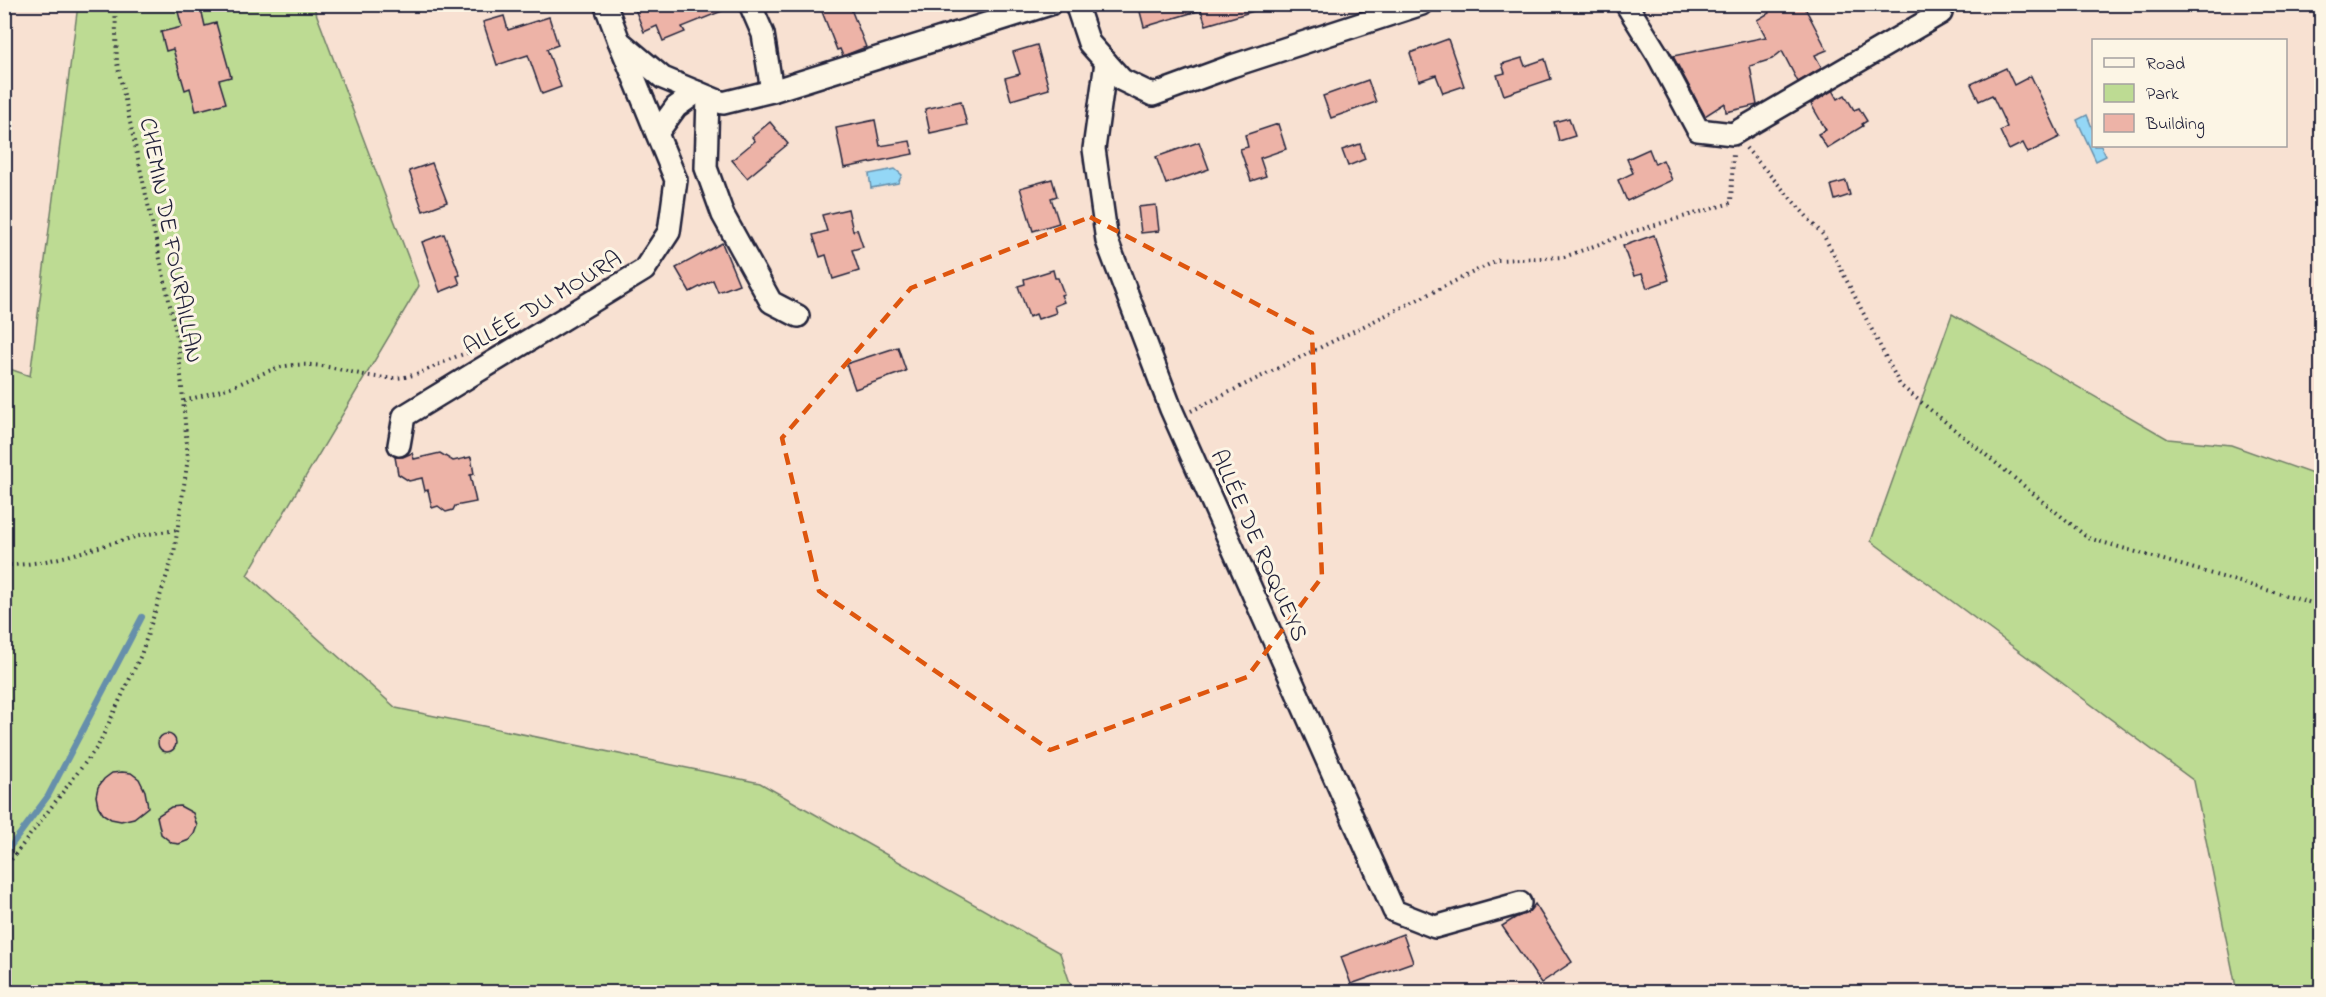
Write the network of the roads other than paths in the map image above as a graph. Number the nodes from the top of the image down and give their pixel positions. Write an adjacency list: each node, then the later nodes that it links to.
1 (605, 4): 10 (street, ALLÉE DU MOURA)
2 (750, 4): 12 (street)
3 (1050, 4): 12 (street)
4 (1076, 4): 11 (street)
5 (1422, 4): 11 (street)
6 (1626, 4): 9 (street)
7 (1645, 4): 9 (street)
8 (1941, 13): 9 (street)
9 (1648, 39)
10 (620, 41): 13 (street); 14 (street, ALLÉE DU MOURA)
11 (1106, 62): 17 (street, ALLÉE DE ROQUEYS)
12 (772, 91): 13 (street)
13 (702, 95): 14 (street); 15 (street)
14 (657, 133): 16 (street, ALLÉE DU MOURA)
15 (798, 316)
16 (399, 446)
17 (1520, 903)

